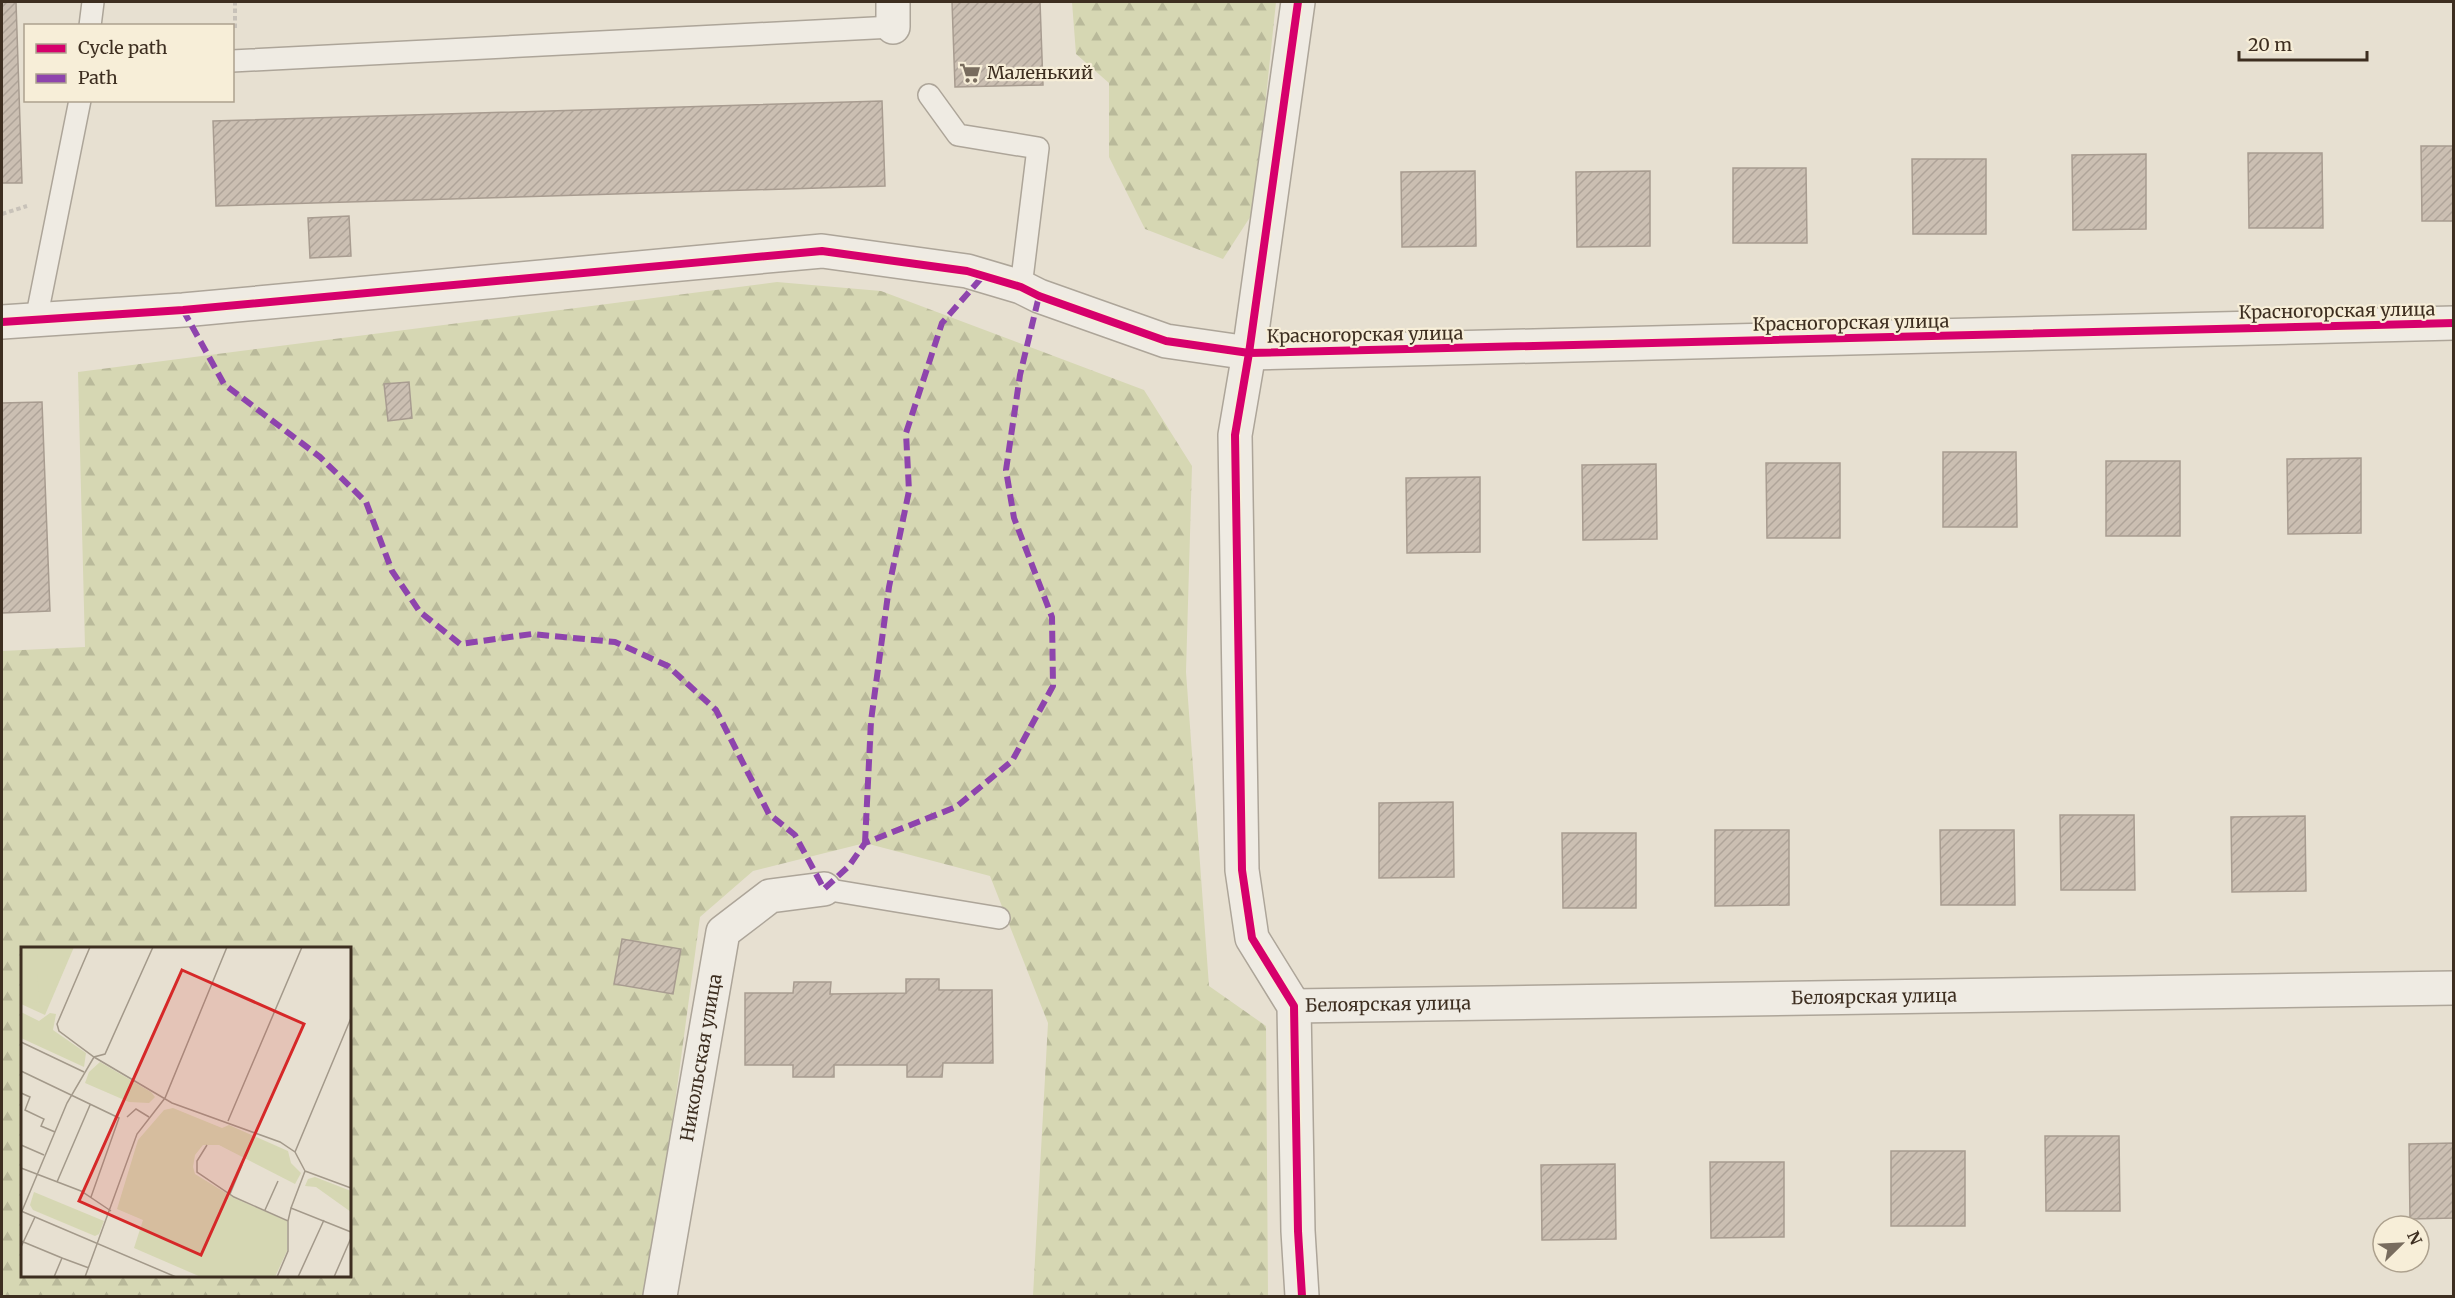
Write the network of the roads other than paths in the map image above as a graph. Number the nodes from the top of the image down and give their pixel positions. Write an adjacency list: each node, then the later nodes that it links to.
1 (93, 2): 4 (lane)
2 (1299, 2): 12 (street)
3 (893, 14): 5 (lane)
4 (90, 24)
5 (234, 61)
6 (929, 95): 8 (lane)
7 (80, 102): 9 (lane)
8 (1021, 287): 9 (street, Красногорская улица); 12 (street, Красногорская улица)
9 (36, 320): 10 (street, Красногорская улица)
10 (2, 322)
11 (2454, 323): 12 (street, Красногорская улица)
12 (1249, 353): 16 (street)
13 (824, 889): 14 (lane); 17 (street, Никольская улица)
14 (999, 918)
15 (2454, 988): 16 (street, Белоярская улица)
16 (1294, 1006): 18 (street)
17 (660, 1296)
18 (1302, 1296)

